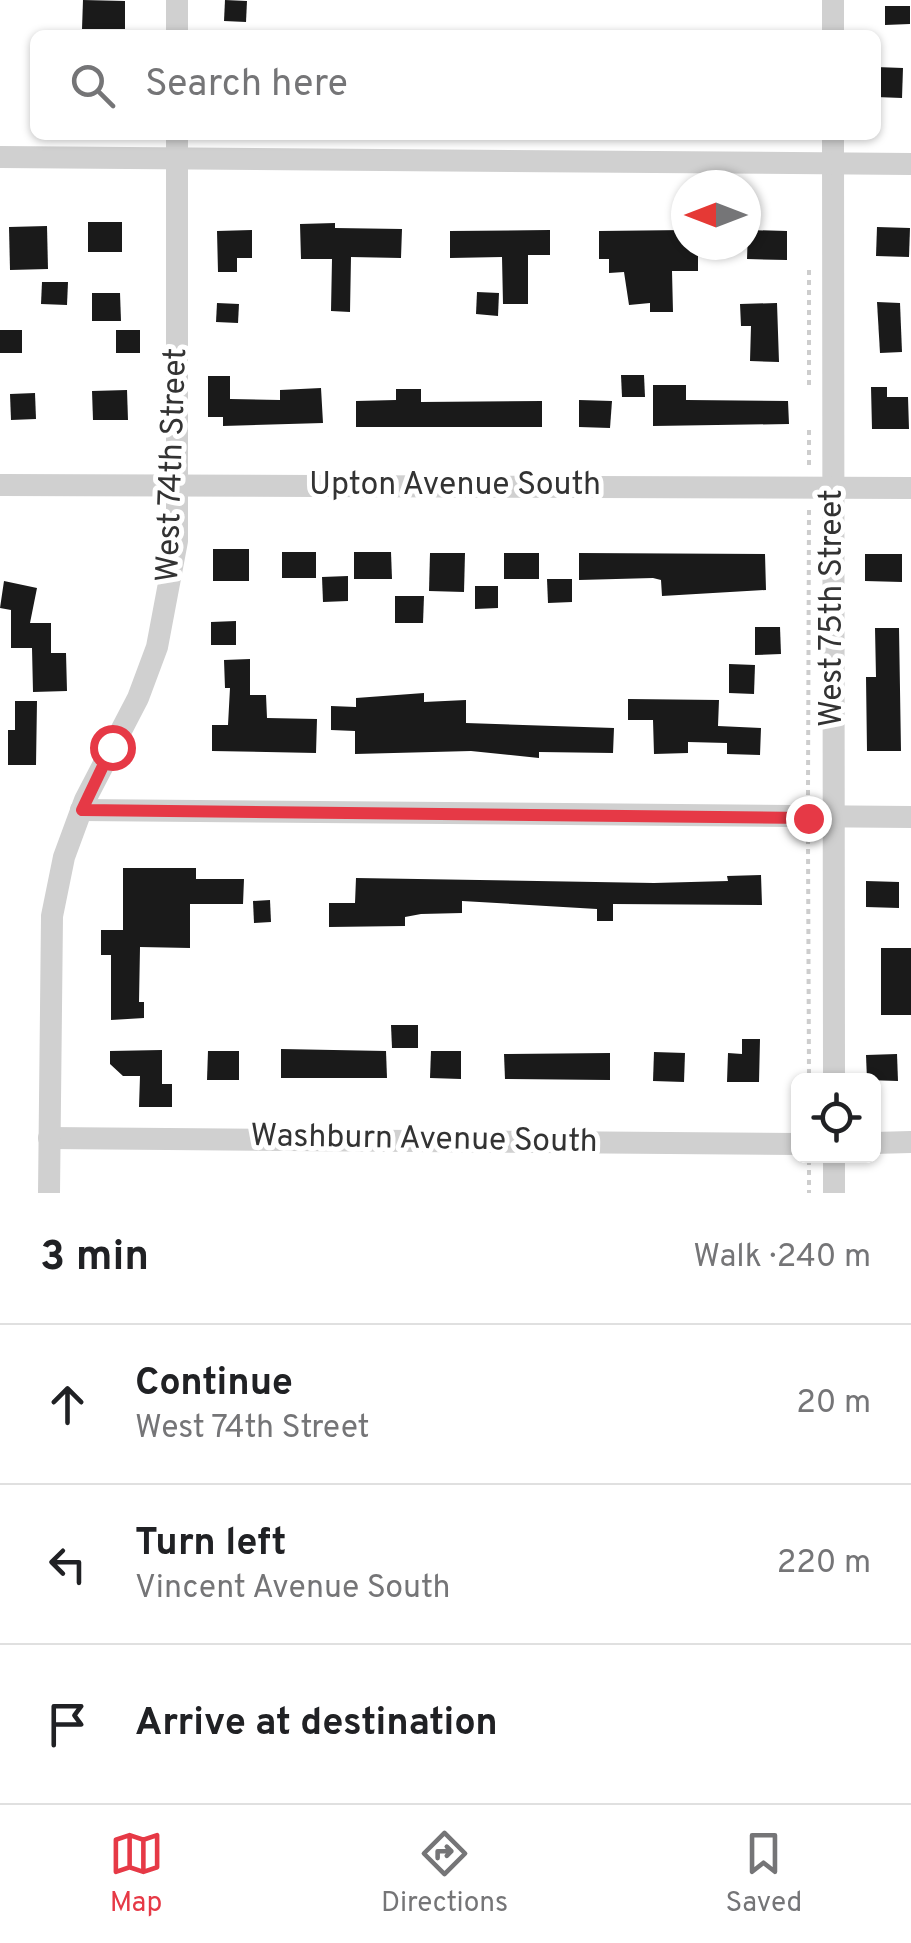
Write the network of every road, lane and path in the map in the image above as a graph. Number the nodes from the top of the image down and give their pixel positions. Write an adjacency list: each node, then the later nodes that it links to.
1 (178, 0): 3 (street)
2 (833, 0): 4 (street)
3 (178, 30)
4 (833, 30)
5 (833, 140): 8 (street, West 75th Street)
6 (178, 146): 7 (street); 8 (street); 14 (street, West 74th Street)
7 (0, 157)
8 (833, 164): 9 (street); 16 (street, West 75th Street)
9 (911, 164)
10 (809, 259): 11 (path)
11 (810, 392)
12 (812, 412): 15 (path)
13 (0, 485): 14 (street, Upton Avenue South)
14 (178, 486): 15 (street, Upton Avenue South); 18 (street, West 74th Street)
15 (809, 488): 16 (street, Upton Avenue South); 20 (path)
16 (833, 488): 17 (street, Upton Avenue South); 21 (street, West 75th Street)
17 (911, 488)
18 (82, 810): 20 (street); 24 (street, West 74th Street)
19 (911, 817): 21 (street)
20 (808, 818): 21 (street); 22 (path)
21 (833, 818): 23 (street, West 75th Street)
22 (809, 1073)
23 (834, 1073)
24 (49, 1138): 27 (street, Washburn Avenue South); 30 (street, West 74th Street)
25 (911, 1142): 26 (street)
26 (881, 1143)
27 (791, 1144)
28 (809, 1163): 31 (path)
29 (834, 1163): 32 (street)
30 (50, 1193)
31 (809, 1193)
32 (834, 1193)

